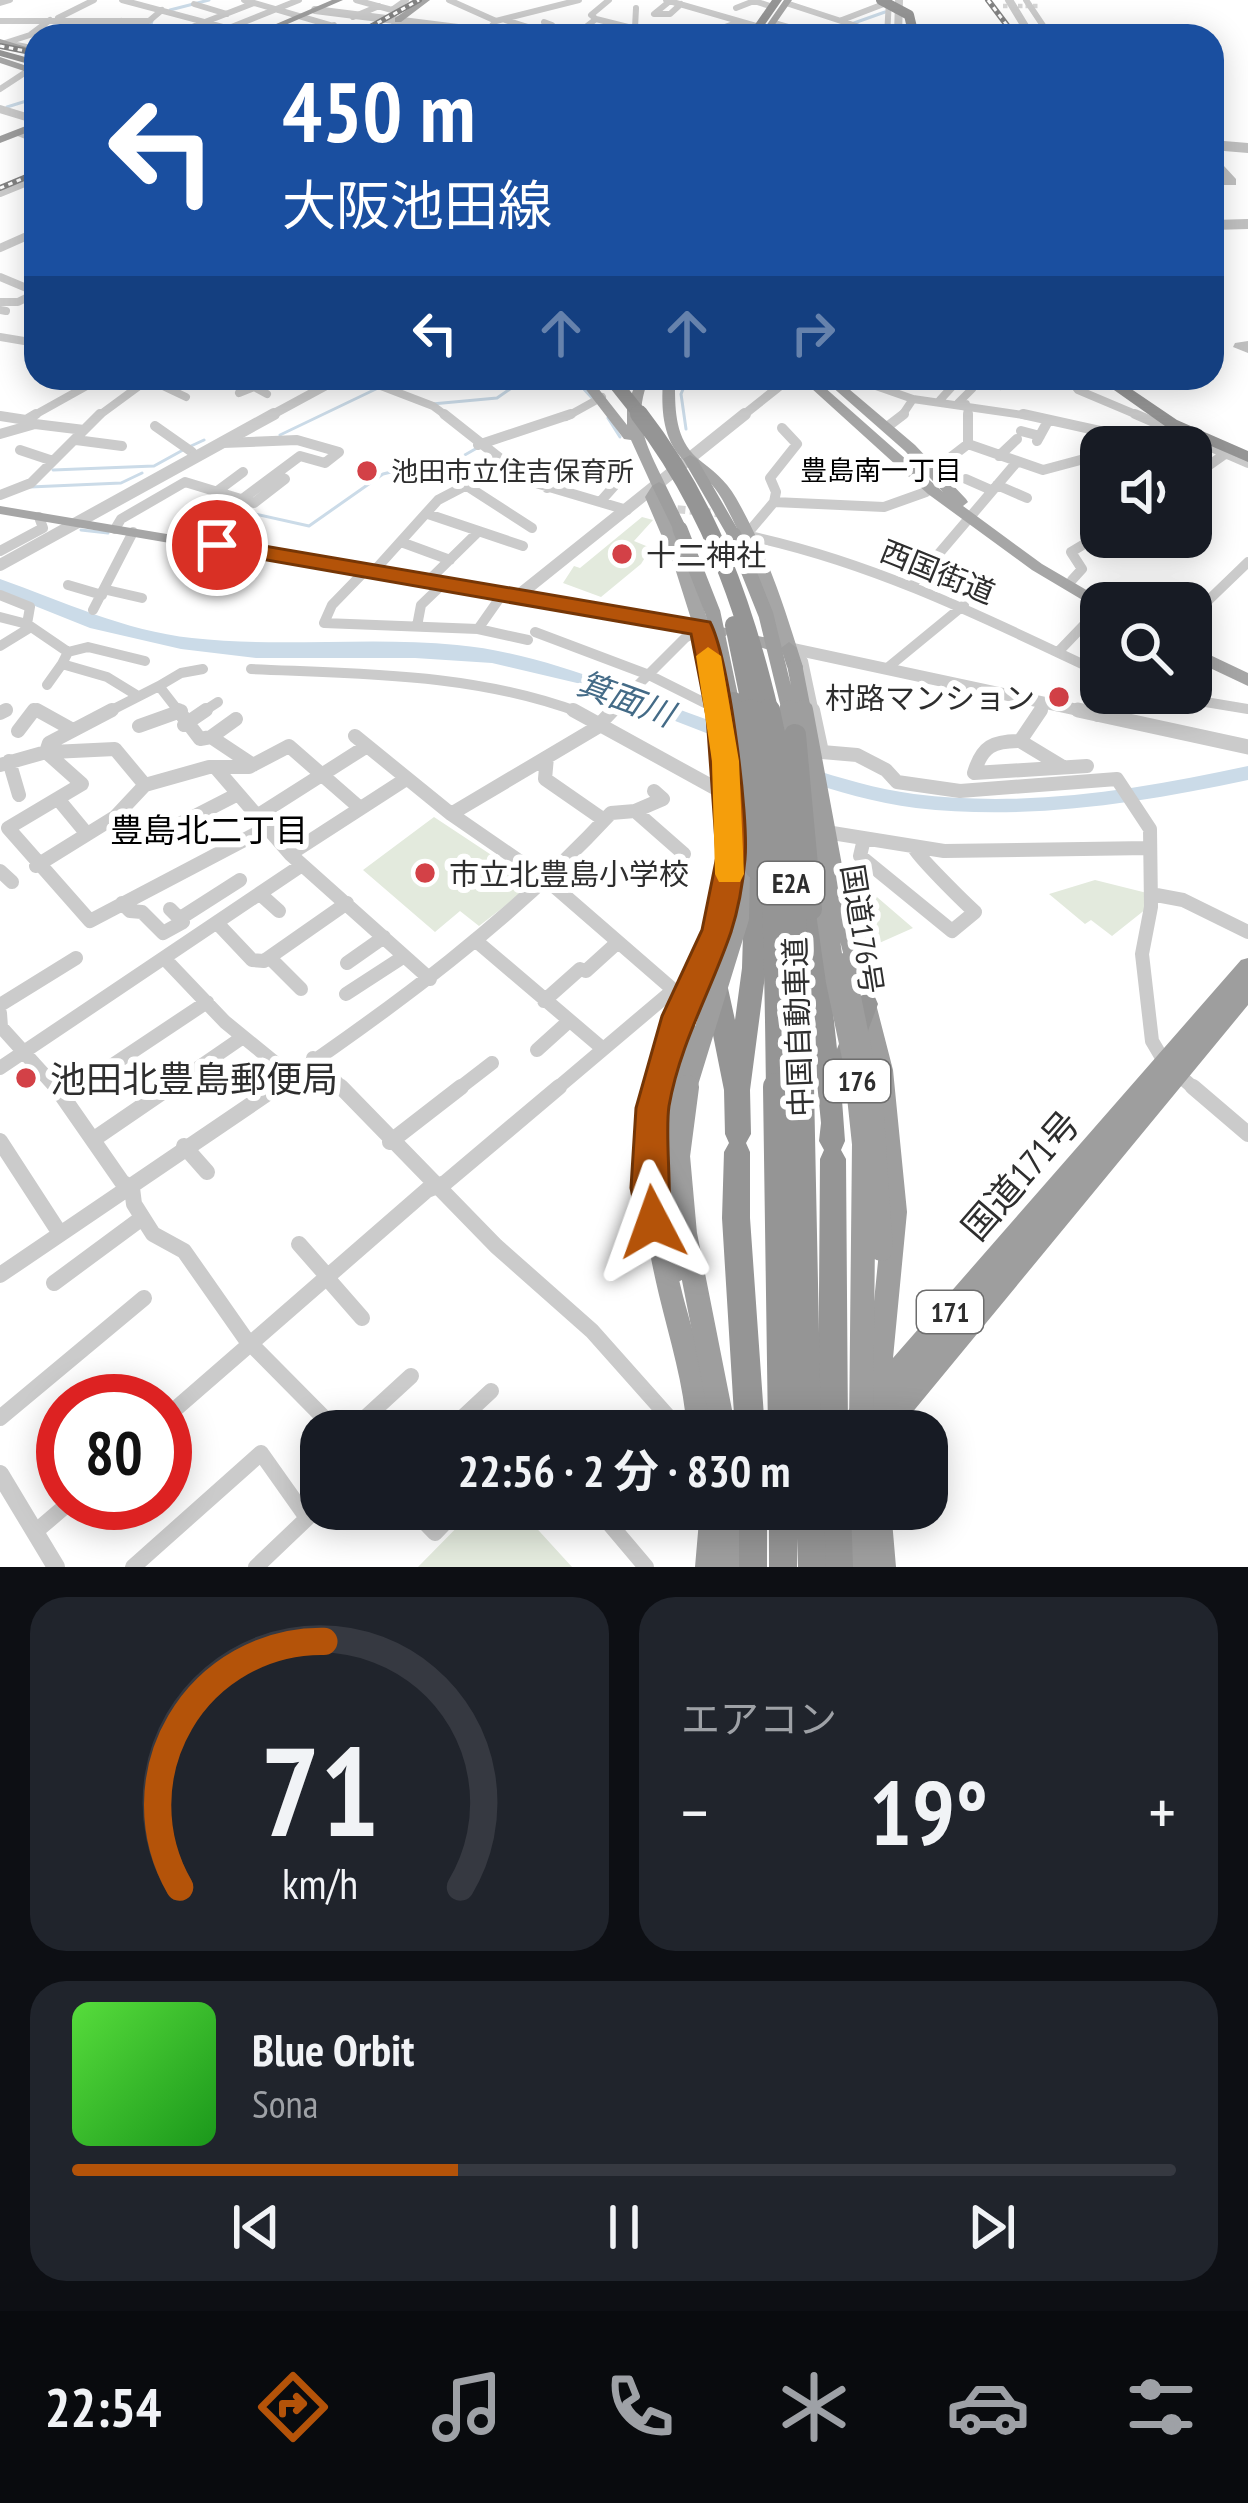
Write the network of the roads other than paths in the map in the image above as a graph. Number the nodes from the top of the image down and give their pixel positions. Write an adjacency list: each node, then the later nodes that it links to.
1 (10, 0): 21 (street)
2 (94, 0): 39 (street)
3 (122, 0): 25 (street)
4 (244, 0): 17 (street)
5 (299, 0): 26 (street)
6 (339, 0): 28 (highway)
7 (356, 0): 23 (street)
8 (406, 0): 23 (street)
9 (426, 0): 41 (main road)
10 (449, 0): 42 (street)
11 (579, 0): 42 (street)
12 (609, 0): 37 (street)
13 (668, 0): 22 (street); 22 (street)
14 (691, 0): 22 (street)
15 (871, 0): 16 (street); 72 (highway, bridge)
16 (890, 0): 46 (street); 73 (highway, bridge)
17 (257, 1): 26 (street); 27 (street)
18 (188, 2): 31 (street)
19 (205, 2): 27 (street)
20 (780, 2): 24 (street); 46 (street); 50 (main road)
21 (0, 3)
22 (681, 3): 35 (street)
23 (379, 6): 32 (street)
24 (736, 8)
25 (158, 9): 30 (street); 44 (street)
26 (277, 9): 33 (street); 34 (street)
27 (236, 10): 31 (street); 33 (street)
28 (315, 10): 32 (street); 34 (highway)
29 (546, 11): 37 (street)
30 (182, 14): 47 (street); 48 (street)
31 (226, 14): 40 (street); 48 (street)
32 (357, 15): 36 (street); 59 (street)
33 (258, 16): 40 (street)
34 (301, 16): 57 (highway); 58 (street)
35 (717, 16): 45 (street); 49 (street)
36 (380, 18): 41 (street); 60 (street)
37 (593, 18): 65 (street); 66 (street)
38 (40, 19): 39 (street); 43 (street); 51 (street)
39 (52, 20): 44 (street); 52 (street)
40 (249, 20): 56 (street)
41 (398, 20): 61 (street); 62 (street)
42 (500, 20): 63 (street); 64 (street)
43 (0, 21)
44 (121, 21): 53 (street)
45 (704, 21)
46 (842, 21): 70 (street); 71 (street)
47 (163, 22)
48 (206, 22): 54 (street); 55 (street)
49 (739, 22): 67 (street); 68 (street)
50 (774, 23): 69 (street)
51 (30, 24)
52 (46, 24)
53 (116, 24)
54 (201, 24)
55 (214, 24)
56 (239, 24)
57 (282, 24)
58 (330, 24)
59 (336, 24)
60 (371, 24)
61 (395, 24)
62 (427, 24)
63 (496, 24)
64 (508, 24)
65 (587, 24)
66 (609, 24)
67 (734, 24)
68 (742, 24)
69 (777, 24)
70 (835, 24)
71 (851, 24)
72 (905, 24)
73 (910, 24)
74 (24, 70): 75 (street)
75 (0, 89)
76 (24, 130): 77 (highway)
77 (18, 133): 78 (street); 79 (highway)
78 (24, 135)
79 (0, 140)
80 (80, 390): 113 (street)
81 (129, 390): 117 (street)
82 (172, 390): 108 (street)
83 (246, 390): 105 (street)
84 (260, 390): 106 (street)
85 (308, 390): 124 (street)
86 (317, 390): 124 (street)
87 (391, 390): 127 (street)
88 (588, 390): 127 (street)
89 (601, 390): 146 (main road)
90 (603, 390): 330 (highway, 中国自動車道 / E2A, bridge)
91 (605, 390): 331 (highway, 中国自動車道 / E2A, bridge)
92 (638, 390): 146 (main road)
93 (669, 390): 134 (main road)
94 (778, 390): 134 (street)
95 (807, 390): 150 (main road)
96 (825, 390): 109 (main road)
97 (829, 390): 109 (main road)
98 (842, 390): 120 (main road)
99 (887, 390): 110 (street)
100 (949, 390): 111 (street)
101 (971, 390): 112 (street)
102 (1078, 390): 119 (street)
103 (1123, 390): 133 (highway)
104 (1133, 390): 133 (highway)
105 (239, 393)
106 (267, 394)
107 (39, 397): 113 (street)
108 (186, 397)
109 (837, 398): 157 (main road)
110 (913, 399): 111 (street); 120 (street)
111 (940, 400): 112 (street)
112 (962, 403): 116 (street); 126 (street)
113 (55, 404): 114 (street)
114 (0, 416)
115 (78, 418): 117 (street)
116 (1048, 421): 121 (street); 132 (street)
117 (87, 426): 123 (street); 125 (street)
118 (155, 426): 130 (street)
119 (1160, 426)
120 (887, 427): 141 (main road)
121 (1080, 427)
122 (782, 428): 154 (street)
123 (2, 434): 135 (street)
124 (227, 438): 130 (street); 149 (street); 160 (street)
125 (76, 440): 128 (street); 135 (street)
126 (968, 444): 132 (street); 141 (street)
127 (478, 445): 139 (street)
128 (122, 446)
129 (1212, 448): 131 (street)
130 (188, 450): 160 (street)
131 (1225, 454): 133 (street); 138 (street)
132 (999, 456): 136 (street)
133 (1248, 457)
134 (690, 459): 146 (street); 165 (main road)
135 (53, 461): 151 (street)
136 (1016, 463): 137 (street); 147 (street)
137 (1080, 463)
138 (1212, 463)
139 (505, 465): 145 (street); 148 (street)
140 (575, 468): 148 (street)
141 (933, 471): 157 (main road)
142 (243, 472): 149 (street)
143 (599, 479): 153 (street)
144 (966, 479): 147 (street)
145 (466, 486): 158 (street); 162 (street)
146 (658, 486): 156 (street); 191 (main road); 207 (highway, bridge)
147 (994, 487): 152 (street); 157 (street)
148 (547, 488): 153 (street)
149 (216, 492): 163 (street)
150 (926, 492): 154 (street); 157 (main road)
151 (0, 495)
152 (1027, 498)
153 (600, 502): 156 (street)
154 (774, 502): 165 (street)
155 (0, 510): 159 (main road)
156 (627, 510): 180 (street)
157 (967, 512): 173 (main road); 175 (street); 178 (main road)
158 (428, 514): 164 (street); 166 (street)
159 (39, 518): 160 (main road); 169 (street)
160 (70, 522): 161 (main road); 169 (street)
161 (95, 526): 163 (main road); 169 (street)
162 (532, 528)
163 (124, 530): 172 (main road); 179 (street)
164 (479, 531): 167 (street); 170 (street)
165 (744, 535): 175 (street, 西国街道); 194 (main road); 260 (highway, 国道176号 / 176, bridge)
166 (400, 542): 170 (street); 172 (street)
167 (523, 546)
168 (1080, 547): 173 (street)
169 (3, 559)
170 (450, 560): 174 (street)
171 (1248, 562): 182 (street)
172 (370, 570): 174 (main road); 188 (street)
173 (1072, 580): 176 (main road)
174 (437, 582): 180 (main road); 188 (street)
175 (914, 584): 184 (street, 西国街道)
176 (1080, 584)
177 (68, 585): 179 (street)
178 (1080, 591)
179 (105, 592): 183 (street); 185 (street)
180 (511, 594): 189 (street); 191 (main road)
181 (0, 595): 187 (street)
182 (1212, 597)
183 (142, 598)
184 (964, 605): 193 (street, 西国街道); 201 (street)
185 (93, 610)
186 (0, 616): 187 (street)
187 (29, 626): 192 (street); 195 (street)
188 (417, 626): 189 (street)
189 (478, 629): 202 (street)
190 (1080, 629): 193 (street)
191 (702, 640): 194 (main road); 202 (street); 202 (street); 265 (highway, bridge)
192 (0, 646)
193 (1059, 651): 198 (street, 西国街道)
194 (792, 657): 201 (street); 249 (street); 284 (highway, bridge)
195 (65, 658): 197 (street); 204 (street); 206 (street)
196 (1212, 658): 203 (main road)
197 (146, 661)
198 (1080, 662)
199 (202, 669): 205 (street)
200 (251, 669): 215 (street)
201 (886, 669): 210 (street)
202 (649, 675): 215 (street)
203 (1248, 675)
204 (47, 685)
205 (159, 686): 206 (street); 213 (street)
206 (139, 696): 217 (street)
207 (734, 701): 276 (highway, bridge); 297 (highway, bridge)
208 (218, 703): 213 (street)
209 (1212, 703): 211 (street)
210 (1045, 704): 212 (street); 220 (street)
211 (1248, 709)
212 (1098, 716): 221 (street)
213 (183, 718): 216 (street); 219 (street)
214 (236, 718): 219 (street)
215 (599, 724): 223 (street); 233 (street)
216 (139, 726)
217 (73, 730): 218 (street); 222 (street)
218 (18, 731)
219 (211, 736): 225 (street)
220 (1020, 740): 228 (street); 228 (street)
221 (1248, 747)
222 (49, 752): 224 (street); 231 (street); 236 (street)
223 (547, 757): 240 (street); 241 (street)
224 (5, 763): 235 (street)
225 (254, 765): 227 (street); 229 (street)
226 (1087, 766): 228 (street)
227 (215, 767): 231 (street); 234 (street)
228 (1064, 767)
229 (322, 775): 230 (street); 238 (street); 243 (street)
230 (406, 779): 238 (street); 240 (street)
231 (145, 785): 244 (street)
232 (654, 791): 239 (street)
233 (718, 793): 245 (street); 280 (street)
234 (238, 794): 242 (street); 243 (street)
235 (19, 795)
236 (58, 799): 244 (street); 252 (street)
237 (176, 807): 242 (street)
238 (360, 808): 250 (street)
239 (635, 811): 241 (street); 251 (street)
240 (451, 814): 256 (street)
241 (604, 820): 256 (street)
242 (185, 821): 246 (street)
243 (262, 822): 250 (street); 261 (street)
244 (87, 834): 252 (street)
245 (834, 835): 247 (street); 295 (street)
246 (154, 837)
247 (864, 839): 248 (street); 248 (street)
248 (913, 846): 249 (street)
249 (1149, 848): 259 (street)
250 (290, 854): 253 (street)
251 (684, 854)
252 (36, 866): 261 (street)
253 (302, 866): 258 (street); 262 (street)
254 (0, 871): 257 (street)
255 (240, 880): 261 (street)
256 (548, 881): 268 (street); 269 (street)
257 (11, 882)
258 (260, 894): 263 (street); 264 (street)
259 (1151, 894): 266 (street); 294 (street)
260 (817, 899): 299 (highway); 317 (highway, bridge); 333 (highway, 国道176号 / 176, bridge)
261 (122, 903)
262 (347, 903): 267 (street); 273 (street)
263 (279, 911)
264 (218, 923): 272 (street); 273 (street)
265 (717, 930): 276 (highway)
266 (1248, 932)
267 (384, 937): 270 (street); 274 (street)
268 (475, 940): 277 (street); 282 (street)
269 (618, 942): 280 (street); 282 (street)
270 (403, 957): 277 (street); 281 (street)
271 (76, 958): 285 (street)
272 (164, 958): 283 (street); 290 (street)
273 (270, 958): 278 (street)
274 (347, 963)
275 (1248, 966): 294 (highway, 国道171号 / 171)
276 (712, 967): 280 (highway); 297 (highway); 327 (highway, bridge); 328 (highway, bridge)
277 (430, 980): 291 (street)
278 (302, 989)
279 (1248, 990): 294 (highway, 国道171号 / 171)
280 (679, 993): 288 (street); 326 (highway)
281 (346, 994)
282 (544, 1001): 286 (street)
283 (207, 1002): 287 (street); 298 (street)
284 (866, 1004): 295 (highway); 299 (highway)
285 (0, 1009): 290 (street)
286 (568, 1022): 288 (street); 289 (street)
287 (244, 1037): 296 (street); 301 (street)
288 (602, 1048): 307 (street)
289 (537, 1050)
290 (28, 1051): 293 (street); 298 (street)
291 (313, 1058): 296 (street); 303 (street)
292 (492, 1063): 303 (street)
293 (0, 1068)
294 (1171, 1069): 300 (street); 321 (highway, 国道171号 / 171); 336 (highway, 国道171号 / 171)
295 (882, 1070): 317 (highway)
296 (290, 1075): 304 (street)
297 (737, 1090): 329 (highway)
298 (64, 1097): 301 (street)
299 (832, 1127): 332 (highway)
300 (1248, 1134)
301 (94, 1139): 306 (street)
302 (0, 1141): 309 (street)
303 (390, 1142): 307 (street)
304 (184, 1146): 305 (street); 306 (street)
305 (207, 1172)
306 (127, 1185): 308 (street); 309 (street)
307 (436, 1187): 312 (street); 325 (street)
308 (142, 1218): 313 (street); 316 (street)
309 (59, 1232): 311 (street)
310 (299, 1244): 312 (street)
311 (0, 1274)
312 (327, 1278): 315 (street); 316 (street)
313 (54, 1283)
314 (144, 1298): 337 (street)
315 (362, 1318)
316 (253, 1342): 320 (street); 322 (street)
317 (881, 1344): 321 (highway)
318 (411, 1376): 323 (street)
319 (491, 1391): 324 (street)
320 (192, 1395)
321 (877, 1396): 334 (highway, 国道171号 / 171); 335 (highway)
322 (315, 1410)
323 (374, 1410)
324 (471, 1410)
325 (662, 1410)
326 (696, 1410)
327 (705, 1410)
328 (720, 1410)
329 (748, 1410)
330 (782, 1410)
331 (806, 1410)
332 (834, 1410)
333 (861, 1410)
334 (865, 1410)
335 (878, 1410)
336 (896, 1410)
337 (0, 1418)
338 (0, 1474): 353 (street)
339 (300, 1496): 356 (street)
340 (300, 1525): 357 (street)
341 (37, 1530): 353 (street)
342 (615, 1530): 358 (street)
343 (713, 1530): 354 (highway)
344 (725, 1530): 354 (highway, bridge)
345 (753, 1530): 359 (highway, bridge)
346 (758, 1530): 354 (highway)
347 (782, 1530): 361 (highway, bridge)
348 (794, 1530): 360 (highway)
349 (811, 1530): 362 (highway, bridge)
350 (836, 1530): 363 (highway)
351 (861, 1530): 364 (highway)
352 (879, 1530): 365 (highway)
353 (35, 1532): 355 (street)
354 (719, 1565)
355 (56, 1567)
356 (133, 1567)
357 (256, 1567)
358 (646, 1567)
359 (753, 1567)
360 (763, 1567)
361 (783, 1567)
362 (812, 1567)
363 (837, 1567)
364 (862, 1567)
365 (882, 1567)

